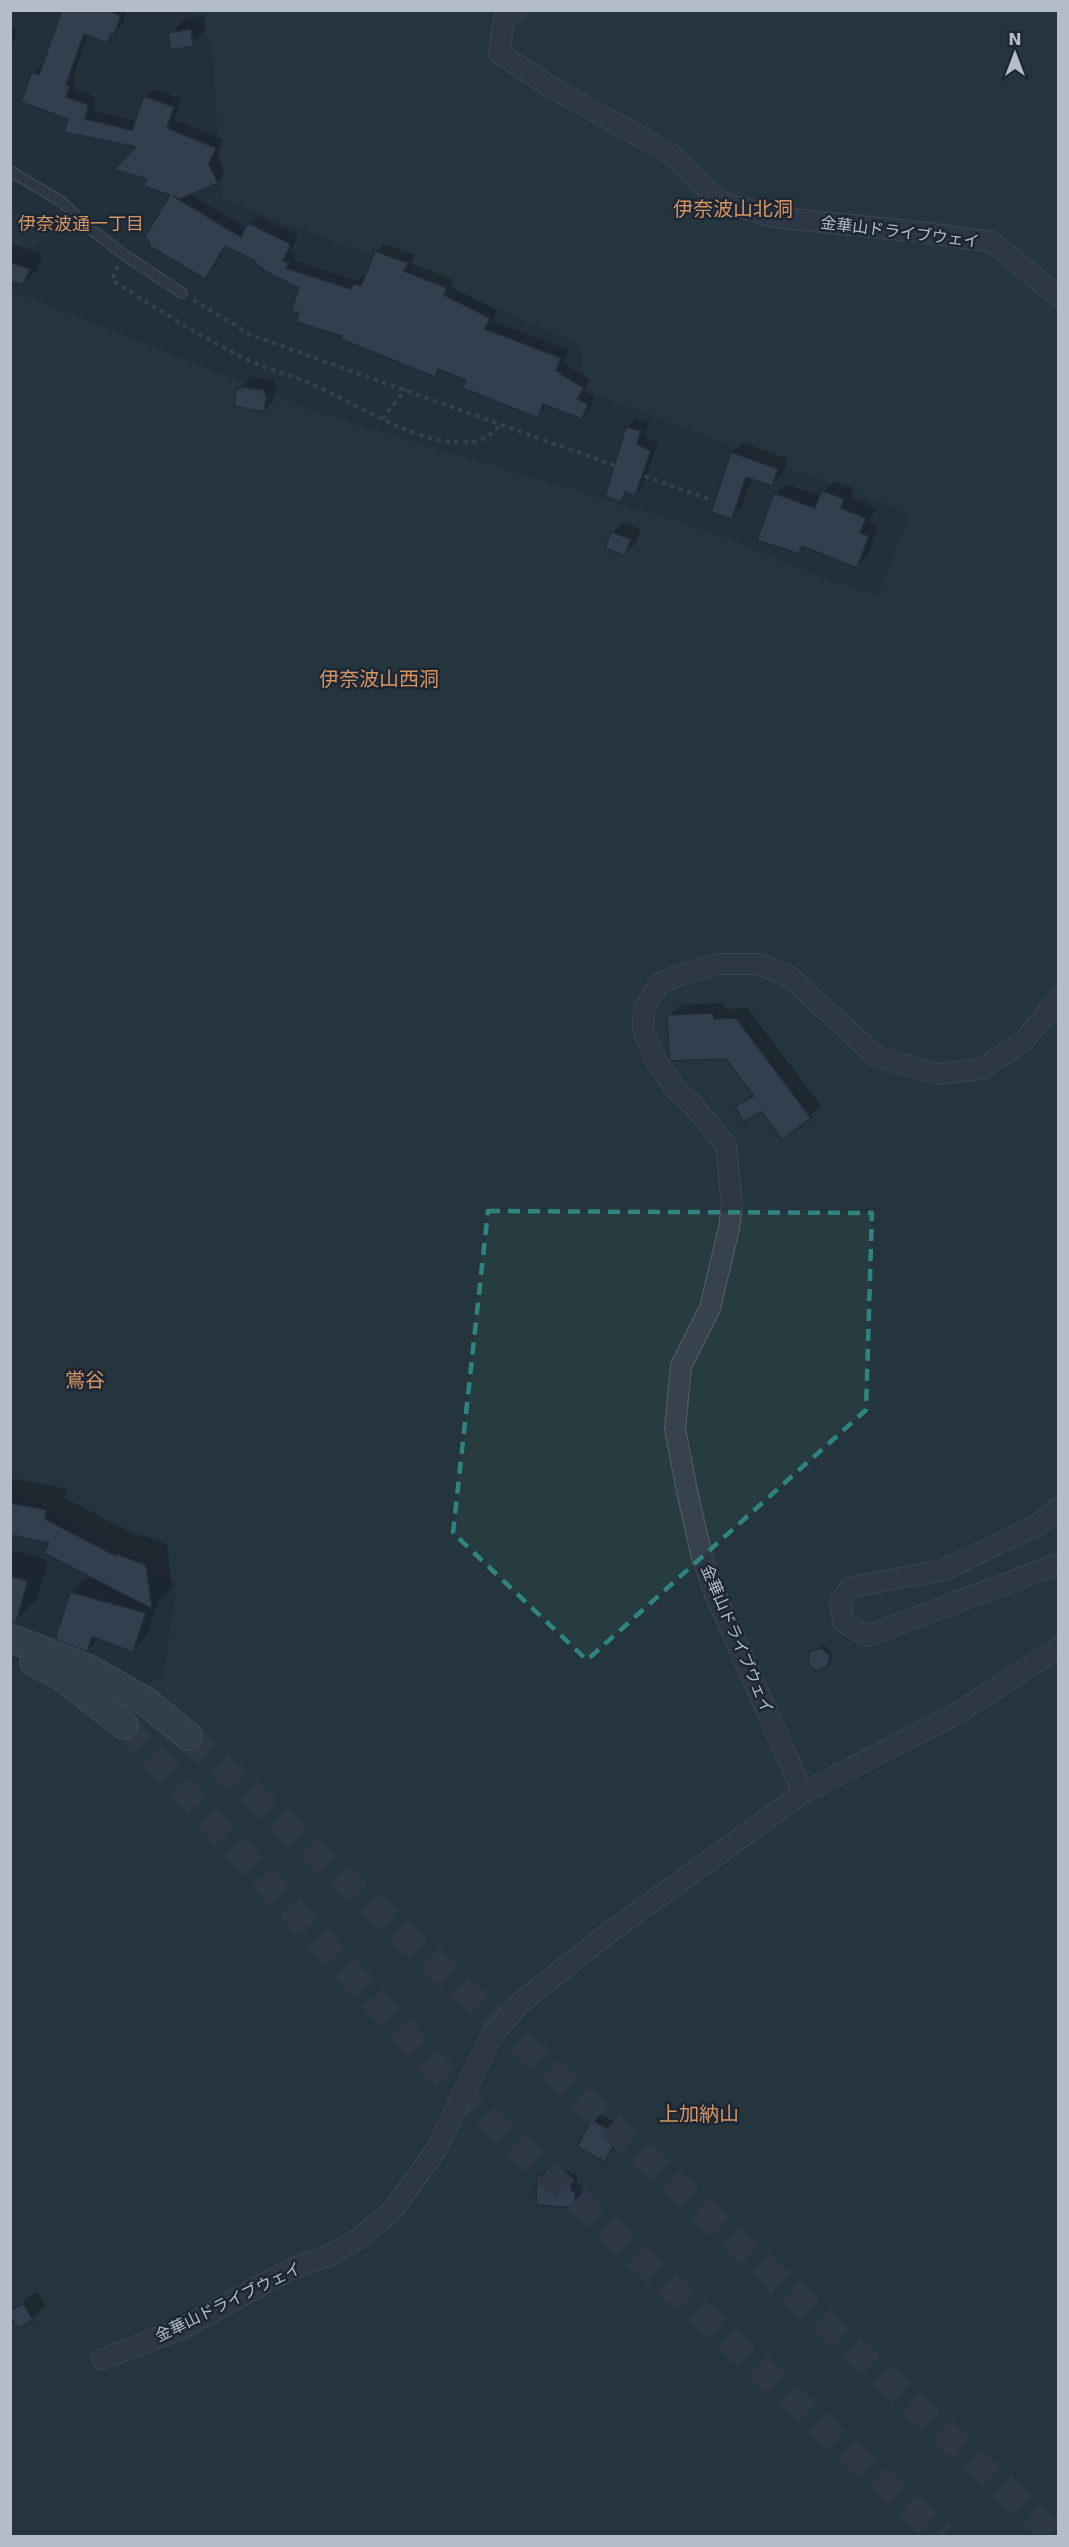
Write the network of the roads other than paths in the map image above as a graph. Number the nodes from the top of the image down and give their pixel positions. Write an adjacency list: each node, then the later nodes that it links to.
1 (517, 10): 4 (street, 金華山ドライブウェイ)
2 (10, 171): 3 (lane)
3 (182, 293)
4 (1059, 296)
5 (1059, 999): 13 (street, 金華山ドライブウェイ)
6 (1059, 1508): 7 (street)
7 (1059, 1563)
8 (10, 1638): 12 (main road)
9 (1059, 1648): 13 (street, 金華山ドライブウェイ)
10 (10, 1650): 11 (main road)
11 (124, 1725)
12 (188, 1736)
13 (803, 1793): 14 (street, 金華山ドライブウェイ)
14 (102, 2359)

